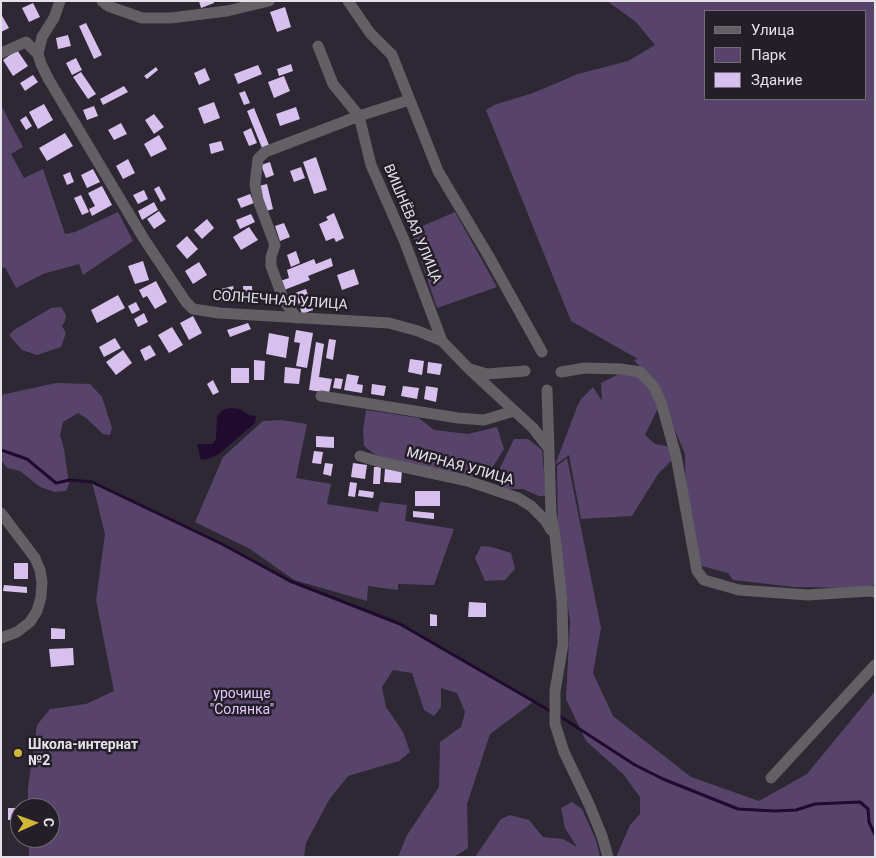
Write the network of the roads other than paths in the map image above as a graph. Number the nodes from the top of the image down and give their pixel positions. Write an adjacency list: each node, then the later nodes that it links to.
1 (60, 1): 7 (street)
2 (102, 1): 3 (street)
3 (269, 1)
4 (348, 1): 8 (street)
5 (318, 46): 9 (street, ВИШНЁВАЯ УЛИЦА)
6 (1, 53): 7 (street)
7 (38, 54): 10 (street, СОЛНЕЧНАЯ УЛИЦА)
8 (409, 100): 9 (street); 12 (street)
9 (359, 116): 10 (street); 11 (street, ВИШНЁВАЯ УЛИЦА)
10 (297, 318): 11 (street, СОЛНЕЧНАЯ УЛИЦА)
11 (442, 341): 13 (street, СОЛНЕЧНАЯ УЛИЦА)
12 (542, 352)
13 (469, 369): 14 (street); 18 (street, СОЛНЕЧНАЯ УЛИЦА)
14 (526, 371)
15 (561, 372): 23 (street)
16 (546, 390): 19 (street)
17 (321, 396): 18 (street)
18 (514, 411): 19 (street, СОЛНЕЧНАЯ УЛИЦА)
19 (547, 446): 22 (street)
20 (360, 456): 22 (street, МИРНАЯ УЛИЦА)
21 (1, 513): 24 (street)
22 (555, 536): 27 (street)
23 (875, 592)
24 (1, 638)
25 (875, 665): 26 (street)
26 (771, 778)
27 (608, 857)

